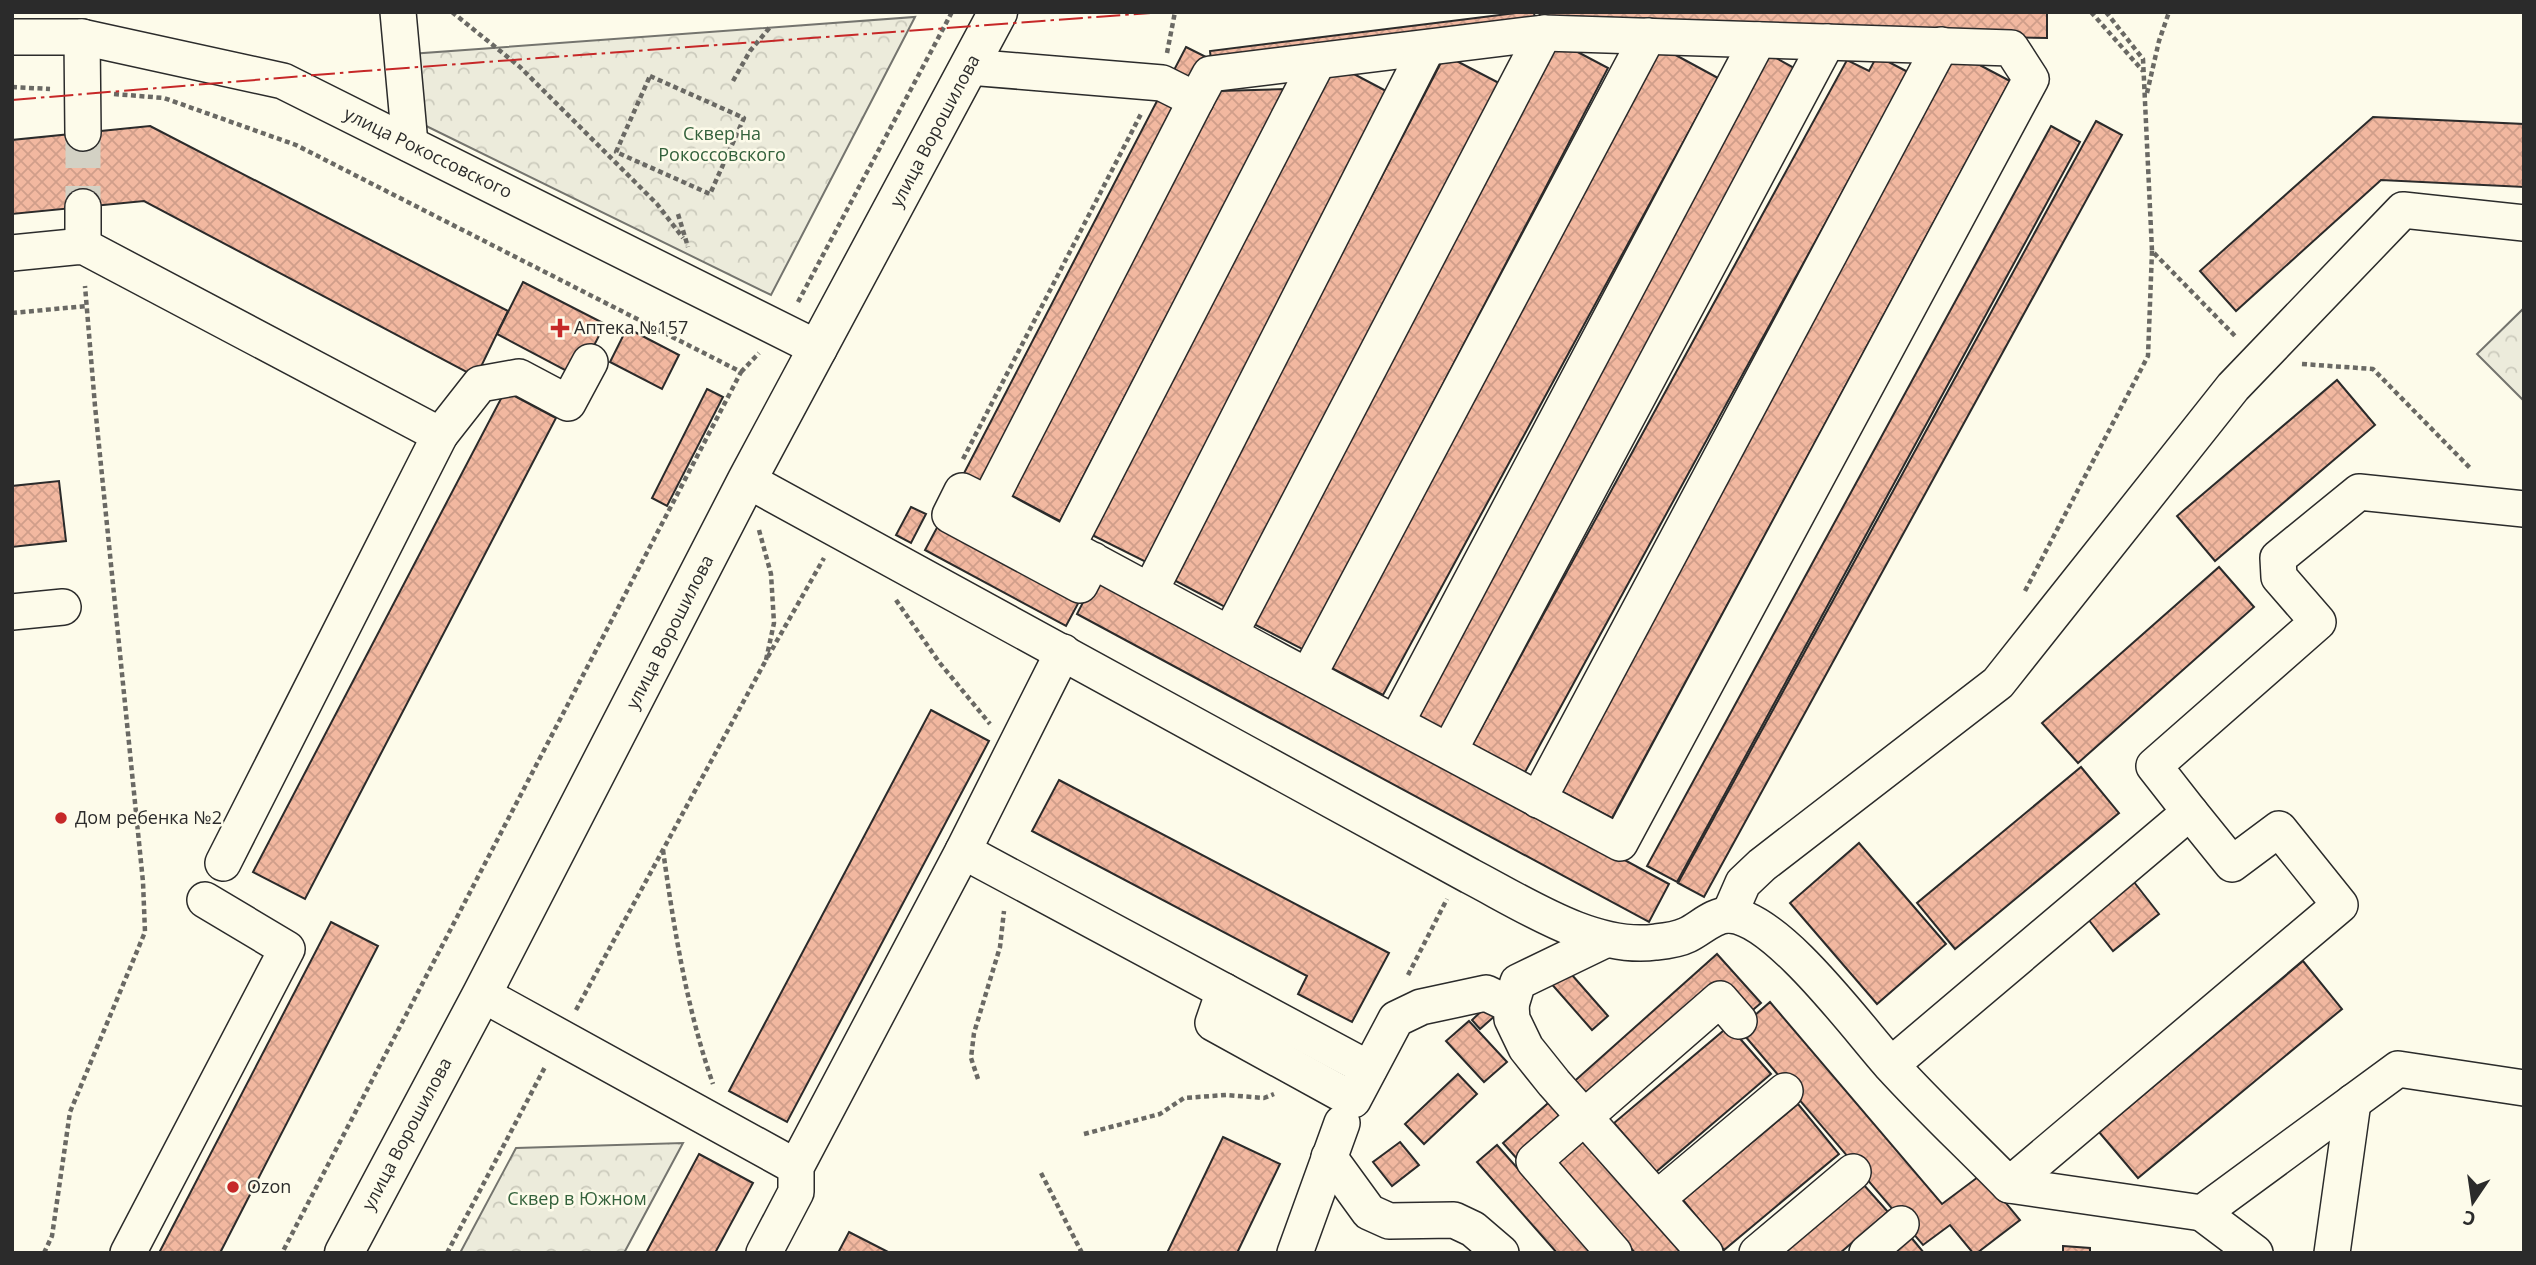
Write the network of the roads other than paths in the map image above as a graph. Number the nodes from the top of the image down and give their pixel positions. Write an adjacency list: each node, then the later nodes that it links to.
1 (398, 12): 15 (street)
2 (998, 12): 12 (main road, улица Ворошилова)
3 (1544, 33): 4 (street); 10 (street); 29 (street)
4 (1648, 36): 7 (street); 31 (street)
5 (12, 37): 6 (street, улица Рокоссовского)
6 (82, 37): 14 (street); 15 (street, улица Рокоссовского)
7 (1758, 40): 8 (street); 32 (street)
8 (1827, 42): 9 (street); 33 (street)
9 (1941, 45): 34 (street); 34 (street)
10 (1427, 48): 11 (street); 26 (street)
11 (1318, 61): 13 (street); 25 (street)
12 (969, 67): 13 (street); 20 (main road, улица Ворошилова)
13 (1196, 100): 25 (street)
14 (83, 133)
15 (410, 144): 20 (street, улица Рокоссовского)
16 (83, 207): 18 (street)
17 (2524, 223): 39 (street)
18 (83, 246): 19 (street); 22 (street)
19 (12, 253)
20 (820, 349): 23 (main road, улица Ворошилова)
21 (590, 362): 22 (street)
22 (440, 435): 37 (street)
23 (747, 480): 30 (street); 42 (main road, улица Ворошилова)
24 (2516, 508): 35 (street)
25 (1080, 554): 26 (street)
26 (1150, 591): 29 (street)
27 (63, 607): 28 (street)
28 (12, 612)
29 (1230, 634): 31 (street)
30 (1063, 652): 36 (street); 40 (street)
31 (1308, 676): 32 (street)
32 (1396, 723): 33 (street)
33 (1449, 751): 34 (street)
34 (1538, 800)
35 (2190, 812): 44 (street); 53 (street)
36 (963, 851): 41 (street); 51 (street)
37 (223, 863)
38 (205, 900): 57 (street)
39 (1729, 915): 40 (street); 44 (street)
40 (1605, 940): 41 (street)
41 (1505, 993): 48 (street)
42 (482, 994): 51 (street); 58 (main road, улица Ворошилова)
43 (1740, 1021): 48 (street)
44 (1891, 1065): 53 (street)
45 (2524, 1088): 47 (street)
46 (1785, 1091): 54 (street)
47 (2353, 1102): 55 (street); 67 (street)
48 (1584, 1116): 54 (street); 62 (street)
49 (1342, 1123): 50 (street)
50 (1329, 1157): 60 (street); 61 (street)
51 (796, 1167): 59 (street)
52 (1853, 1172): 64 (street)
53 (2009, 1185): 55 (street)
54 (1658, 1198): 63 (street)
55 (2202, 1213): 66 (street)
56 (1900, 1224): 65 (street)
57 (128, 1253)
58 (344, 1253)
59 (764, 1253)
60 (1295, 1253)
61 (1501, 1253)
62 (1614, 1253)
63 (1705, 1253)
64 (1757, 1253)
65 (1867, 1253)
66 (2255, 1253)
67 (2332, 1253)

